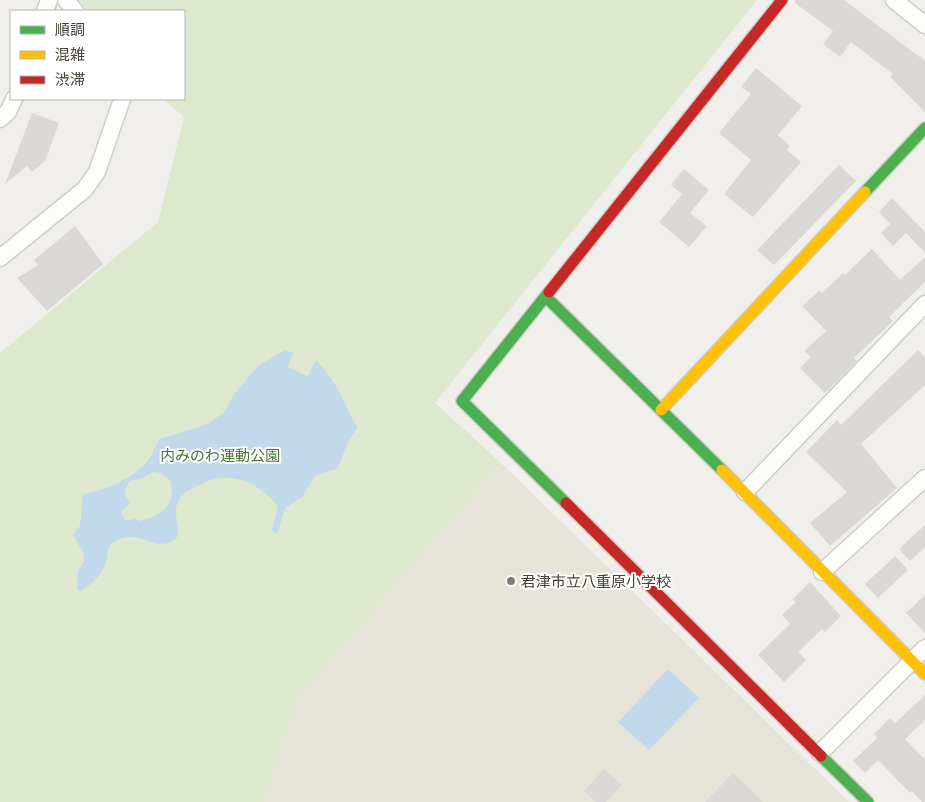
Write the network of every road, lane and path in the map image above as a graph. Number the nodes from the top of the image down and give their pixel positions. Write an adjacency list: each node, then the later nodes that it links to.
1 (782, 0): 9 (street)
2 (894, 0): 3 (street)
3 (925, 25)
4 (14, 100): 6 (street)
5 (122, 100): 8 (street)
6 (0, 119)
7 (925, 128): 11 (street)
8 (0, 258)
9 (546, 297): 11 (street); 18 (street)
10 (925, 304): 13 (street)
11 (661, 410): 13 (street)
12 (925, 478): 14 (street)
13 (745, 492): 14 (street)
14 (822, 572): 16 (street)
15 (925, 648): 16 (street)
16 (911, 661): 17 (street); 18 (street)
17 (925, 674)
18 (820, 753): 19 (street)
19 (868, 802)

